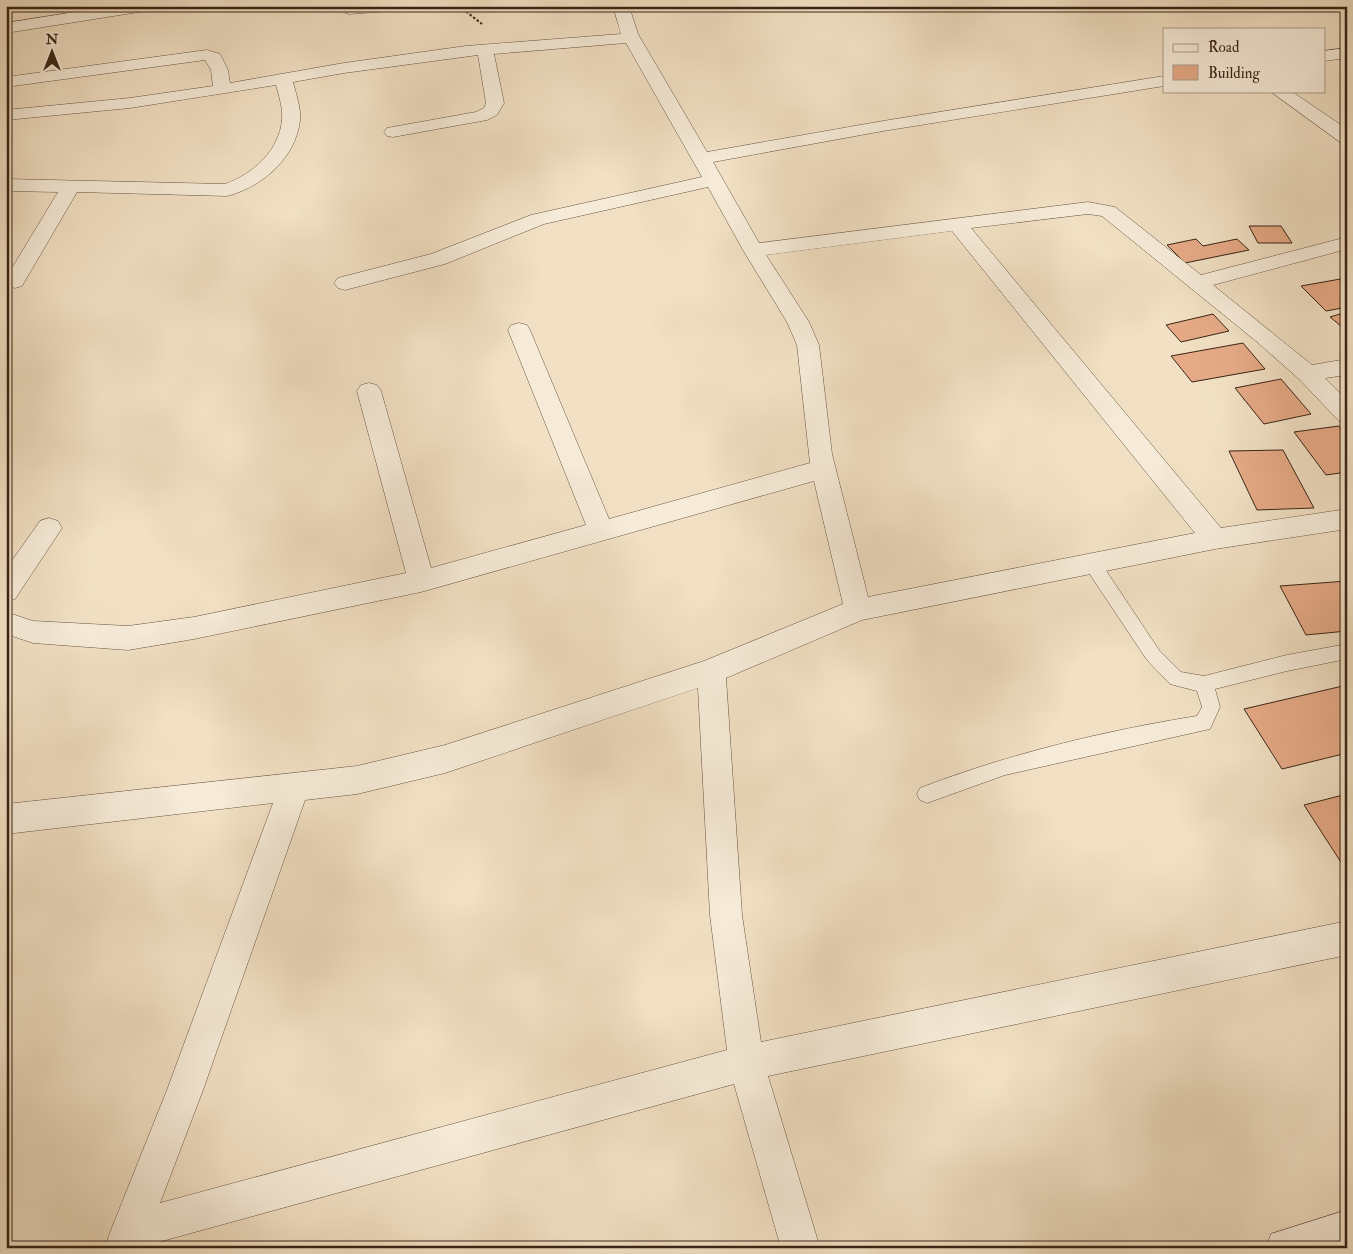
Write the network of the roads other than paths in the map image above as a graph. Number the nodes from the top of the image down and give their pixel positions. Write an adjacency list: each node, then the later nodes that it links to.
1 (141, 6): 5 (street)
2 (344, 6): 3 (street)
3 (390, 6)
4 (621, 6): 6 (street)
5 (6, 28)
6 (630, 38): 7 (street); 18 (street)
7 (485, 49): 10 (street); 16 (street)
8 (1347, 53): 9 (street)
9 (1326, 56)
10 (283, 79): 13 (street); 21 (street)
11 (1163, 81): 18 (street)
12 (6, 82): 13 (street)
13 (221, 90): 15 (street)
14 (1281, 92): 17 (street)
15 (6, 115)
16 (393, 132)
17 (1347, 138)
18 (700, 159): 19 (street)
19 (715, 180): 24 (street); 27 (street)
20 (6, 185): 21 (street)
21 (70, 187): 25 (street)
22 (958, 225): 24 (street); 26 (street); 37 (street)
23 (1347, 243): 26 (street)
24 (753, 250): 33 (street)
25 (15, 282)
26 (1198, 282): 30 (street)
27 (345, 283)
28 (519, 330): 36 (street)
29 (1347, 367): 30 (street)
30 (1307, 373): 32 (street)
31 (369, 391): 39 (street)
32 (1347, 415)
33 (823, 470): 36 (street); 41 (street)
34 (1347, 519): 37 (street)
35 (49, 528): 40 (street)
36 (601, 531): 39 (street)
37 (1215, 539): 38 (street)
38 (1093, 565): 41 (street); 45 (lane)
39 (421, 581): 42 (street)
40 (6, 591)
41 (858, 610): 44 (street)
42 (6, 623)
43 (1347, 651): 45 (lane)
44 (710, 671): 46 (street); 50 (street)
45 (1204, 684): 47 (lane)
46 (294, 788): 48 (street); 52 (street)
47 (927, 794)
48 (6, 819)
49 (1347, 938): 50 (street)
50 (746, 1063): 52 (street); 53 (street)
51 (1347, 1229): 54 (street)
52 (127, 1239)
53 (801, 1248)
54 (1285, 1248)

